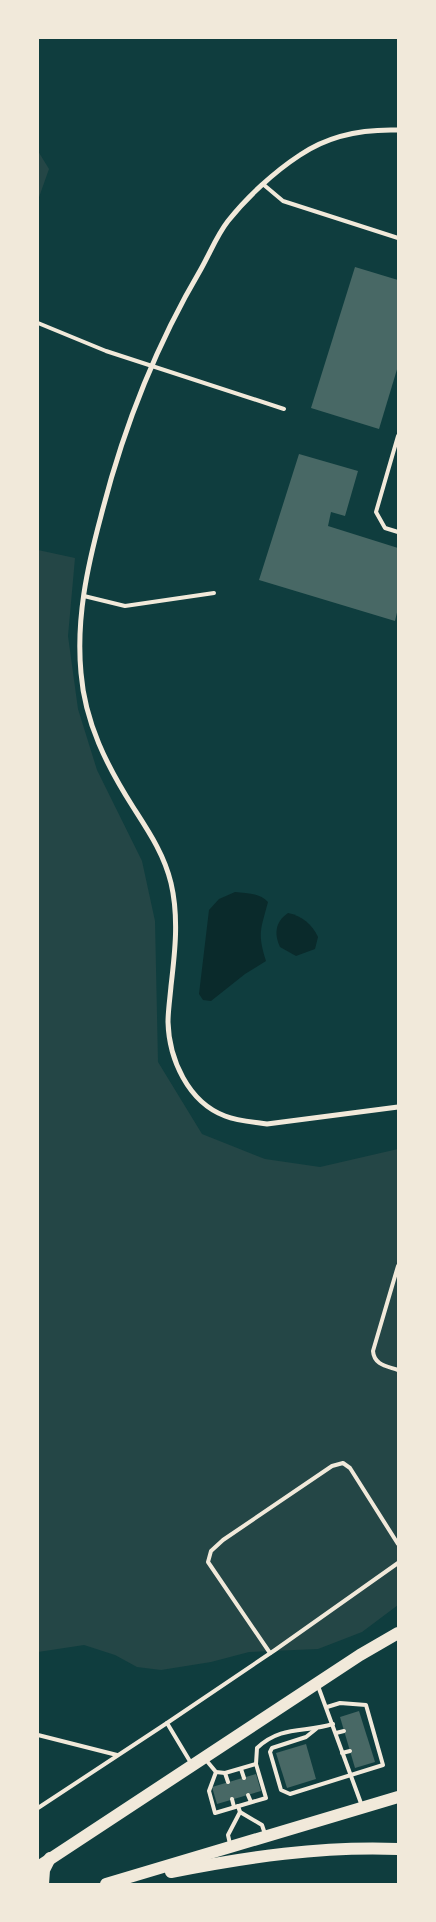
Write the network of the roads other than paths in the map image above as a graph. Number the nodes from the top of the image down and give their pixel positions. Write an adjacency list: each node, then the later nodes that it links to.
1 (398, 130): 2 (street)
2 (264, 185): 3 (lane); 5 (street)
3 (398, 238)
4 (38, 323): 5 (lane)
5 (150, 366): 6 (lane); 10 (street)
6 (284, 409)
7 (398, 436): 8 (lane)
8 (398, 532)
9 (214, 593): 10 (lane)
10 (84, 596): 11 (street)
11 (398, 1107)
12 (398, 1266): 13 (lane)
13 (398, 1370)
14 (398, 1544): 17 (lane)
15 (398, 1563): 17 (lane)
16 (398, 1633): 18 (main road)
17 (270, 1654): 21 (lane)
18 (317, 1684): 19 (lane); 33 (main road)
19 (327, 1707): 20 (lane); 22 (lane)
20 (371, 1722): 23 (lane); 28 (lane)
21 (167, 1723): 32 (lane); 35 (lane)
22 (332, 1724): 24 (lane); 26 (lane)
23 (364, 1725)
24 (316, 1729): 34 (lane); 39 (lane)
25 (344, 1730): 26 (lane)
26 (336, 1733): 31 (lane)
27 (38, 1736): 32 (lane)
28 (376, 1743): 29 (lane); 39 (lane)
29 (370, 1745)
30 (350, 1751): 31 (lane)
31 (342, 1753): 39 (lane)
32 (117, 1755): 47 (lane)
33 (205, 1757): 35 (main road); 37 (lane)
34 (256, 1764): 36 (lane); 45 (lane)
35 (192, 1765): 53 (main road)
36 (241, 1769): 38 (lane); 40 (lane)
37 (216, 1772): 38 (lane); 46 (lane)
38 (225, 1774): 41 (lane)
39 (350, 1776): 48 (lane)
40 (244, 1778)
41 (228, 1782)
42 (248, 1795): 45 (lane)
43 (398, 1797): 48 (main road)
44 (232, 1799): 46 (lane)
45 (250, 1802): 46 (lane)
46 (236, 1807): 49 (lane)
47 (38, 1808)
48 (362, 1808): 50 (main road)
49 (240, 1812): 50 (lane); 51 (lane)
50 (266, 1836): 51 (main road)
51 (231, 1846): 56 (main road)
52 (398, 1848): 56 (main road)
53 (50, 1858): 54 (main road); 55 (main road)
54 (38, 1867)
55 (43, 1884)
56 (107, 1884)

